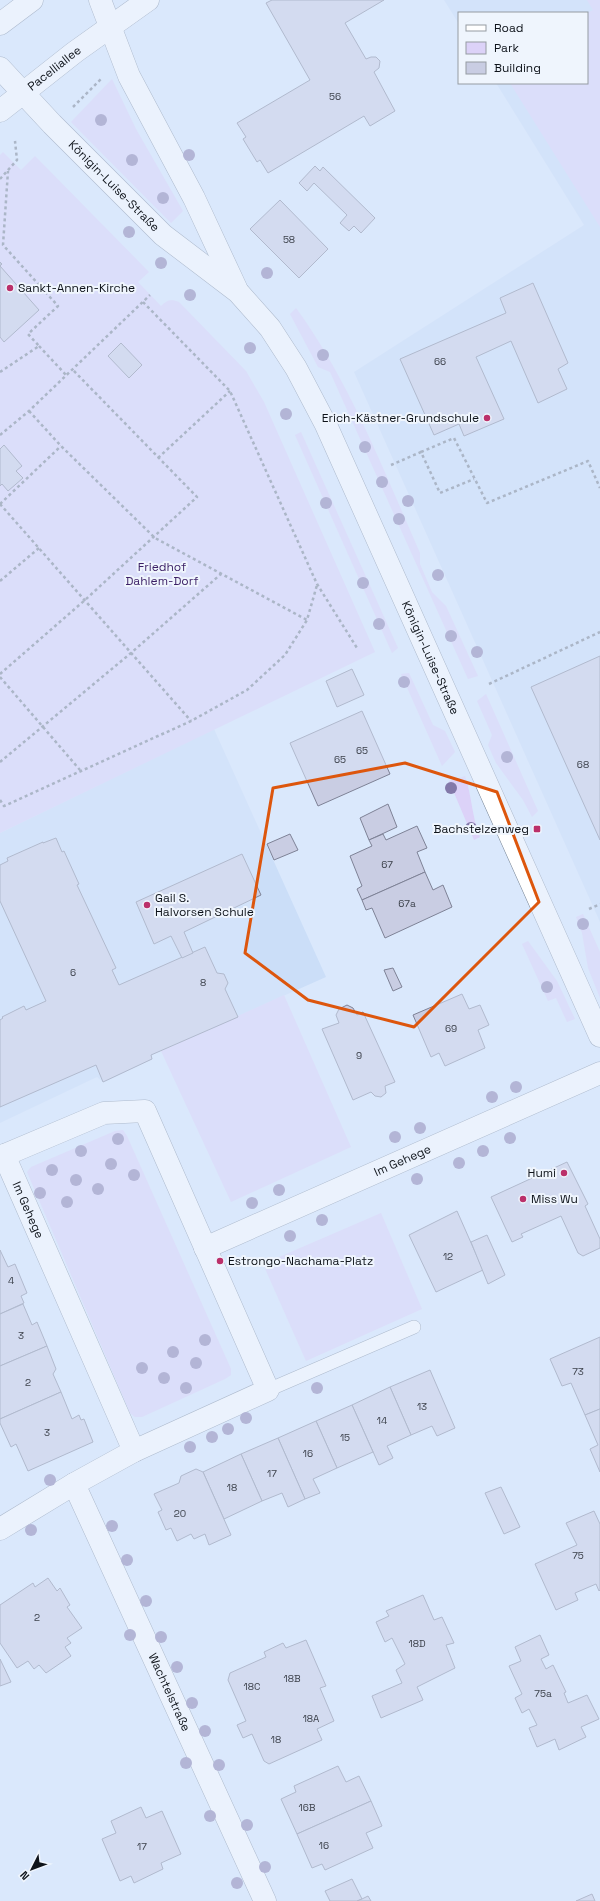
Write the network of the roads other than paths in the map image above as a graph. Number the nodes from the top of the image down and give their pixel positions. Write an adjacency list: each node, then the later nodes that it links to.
1 (32, 0): 4 (street)
2 (100, 0): 5 (street, Königin-Luise-Straße)
3 (148, 0): 5 (street, Pacelliallee)
4 (0, 24)
5 (110, 27): 7 (street, Pacelliallee); 9 (street, Königin-Luise-Straße)
6 (0, 68): 7 (street, Königin-Luise-Straße)
7 (23, 93): 8 (street, Pacelliallee); 9 (street, Königin-Luise-Straße)
8 (0, 111)
9 (238, 292): 10 (street, Königin-Luise-Straße)
10 (600, 1036)
11 (600, 1073): 13 (street, Im Gehege)
12 (2, 1156): 13 (street, Im Gehege); 16 (street, Im Gehege)
13 (205, 1248): 15 (street, Im Gehege)
14 (414, 1327): 15 (lane)
15 (268, 1390): 16 (street)
16 (134, 1451): 17 (street)
17 (74, 1484): 18 (street); 19 (street, Wachtelstraße)
18 (0, 1529)
19 (264, 1901)

